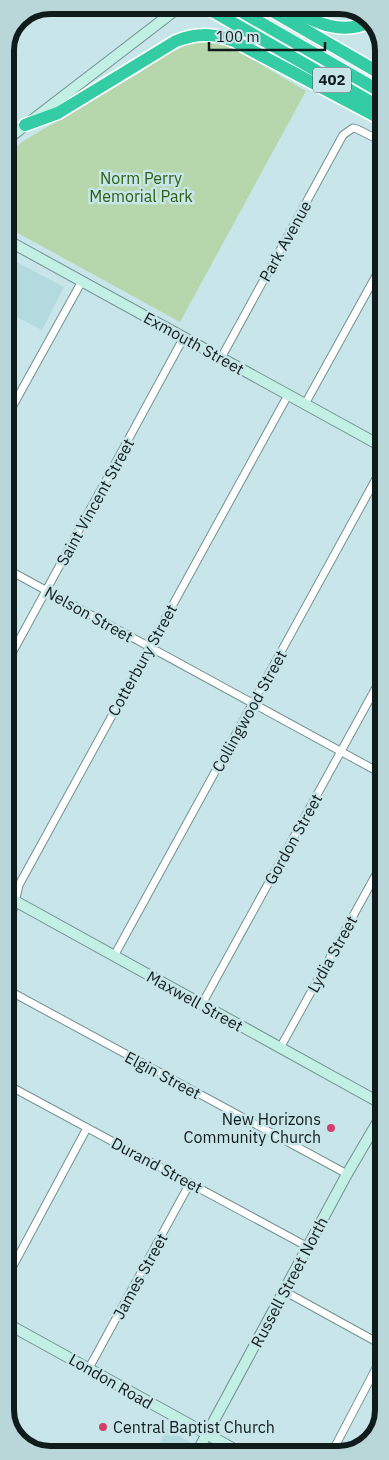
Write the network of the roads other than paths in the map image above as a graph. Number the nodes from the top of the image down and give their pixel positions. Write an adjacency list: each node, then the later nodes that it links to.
1 (170, 14): 15 (main road)
2 (212, 14): 9 (highway)
3 (217, 14): 9 (highway, 402)
4 (246, 14): 12 (highway)
5 (263, 14): 11 (highway, 402)
6 (278, 14): 10 (highway)
7 (300, 14): 8 (highway)
8 (364, 24)
9 (241, 28): 13 (highway, 402)
10 (375, 70)
11 (375, 78)
12 (375, 88)
13 (375, 104)
14 (375, 116): 15 (highway)
15 (25, 125): 16 (main road)
16 (14, 134)
17 (375, 137): 22 (street, Park Avenue)
18 (14, 244): 20 (main road, Exmouth Street)
19 (375, 277): 25 (street)
20 (82, 281): 21 (main road, Exmouth Street); 24 (street)
21 (184, 338): 22 (main road, Exmouth Street); 29 (street, Saint Vincent Street)
22 (221, 358): 23 (main road, Exmouth Street)
23 (288, 395): 25 (main road, Exmouth Street); 30 (street, Cotterbury Street)
24 (14, 404)
25 (305, 404): 26 (main road, Exmouth Street)
26 (375, 443)
27 (375, 481): 33 (street, Collingwood Street)
28 (14, 573): 29 (street, Nelson Street)
29 (47, 590): 30 (street, Nelson Street); 31 (street, Saint Vincent Street)
30 (149, 647): 33 (street, Nelson Street); 37 (street, Cotterbury Street)
31 (14, 650)
32 (375, 689): 34 (street, Gordon Street)
33 (253, 703): 34 (street, Nelson Street); 39 (street, Collingwood Street)
34 (341, 752): 35 (street, Nelson Street); 41 (street, Gordon Street)
35 (375, 770)
36 (375, 876): 42 (street, Lydia Street)
37 (15, 902): 38 (street, Cotterbury Street); 39 (main road, Maxwell Street)
38 (14, 905)
39 (114, 956): 41 (main road, Maxwell Street)
40 (14, 993): 47 (street, Elgin Street)
41 (202, 1004): 42 (main road, Maxwell Street)
42 (280, 1048): 44 (main road, Maxwell Street)
43 (14, 1088): 46 (street, Durand Street)
44 (375, 1100)
45 (375, 1126): 47 (main road, Russell Street North)
46 (87, 1128): 48 (street, Durand Street); 50 (street)
47 (347, 1174): 49 (main road, Russell Street North)
48 (190, 1183): 49 (street, Durand Street); 54 (street, James Street)
49 (308, 1247): 51 (main road, Russell Street North)
50 (14, 1264)
51 (284, 1291): 53 (street); 56 (main road, Russell Street North)
52 (14, 1327): 54 (main road, London Road)
53 (375, 1341)
54 (89, 1368): 56 (main road, London Road)
55 (375, 1370): 59 (street)
56 (207, 1434): 57 (main road, Russell Street North); 58 (main road, London Road)
57 (200, 1446)
58 (229, 1446)
59 (335, 1446)

